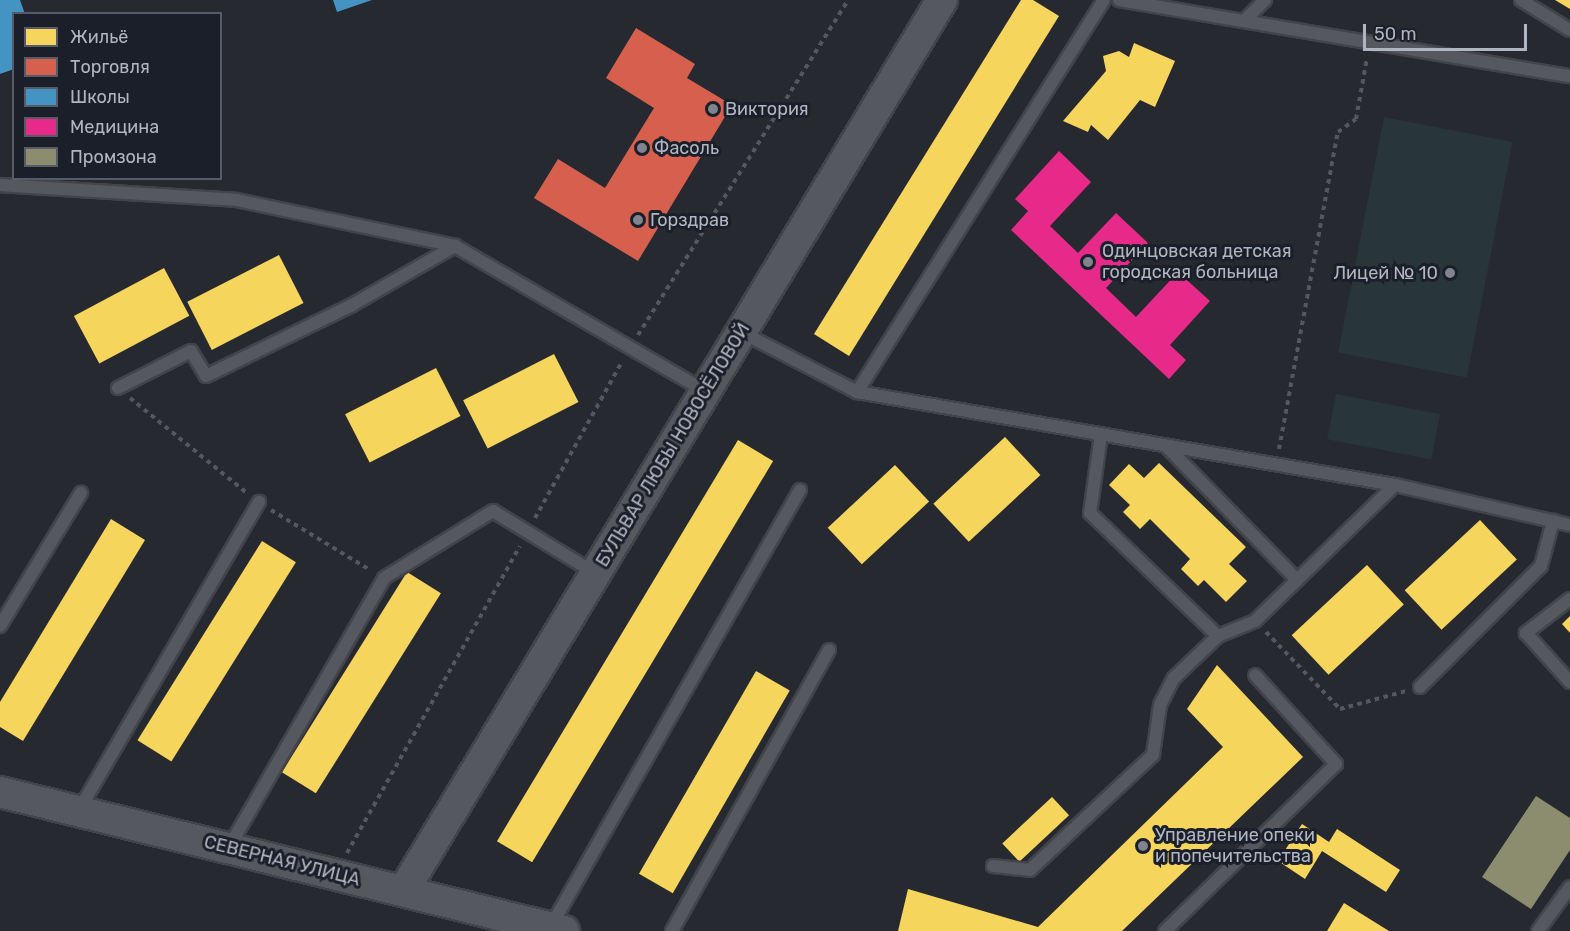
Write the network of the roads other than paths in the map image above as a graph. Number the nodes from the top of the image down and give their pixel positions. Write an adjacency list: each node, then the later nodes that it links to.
1 (942, 0): 11 (street, БУЛЬВАР ЛЮБЫ НОВОСЁЛОВОЙ)
2 (1104, 0): 14 (lane)
3 (1119, 0): 6 (lane)
4 (1265, 0): 6 (lane)
5 (1521, 0): 7 (lane)
6 (1244, 21): 8 (lane)
7 (1570, 30)
8 (1570, 76)
9 (0, 185): 10 (lane)
10 (454, 246): 12 (lane); 13 (lane)
11 (741, 332): 13 (street, БУЛЬВАР ЛЮБЫ НОВОСЁЛОВОЙ); 14 (lane)
12 (118, 388)
13 (705, 391): 23 (street, БУЛЬВАР ЛЮБЫ НОВОСЁЛОВОЙ)
14 (857, 392): 15 (lane)
15 (1101, 434): 16 (lane); 27 (lane)
16 (1165, 445): 17 (lane); 24 (lane)
17 (1395, 485): 21 (lane); 24 (lane)
18 (800, 490): 38 (lane)
19 (81, 493): 26 (lane)
20 (259, 502): 33 (lane)
21 (1553, 521): 22 (lane); 31 (lane)
22 (1570, 525)
23 (595, 573): 34 (lane); 37 (street, БУЛЬВАР ЛЮБЫ НОВОСЁЛОВОЙ)
24 (1297, 580): 27 (lane)
25 (1570, 599): 30 (lane)
26 (0, 627)
27 (1218, 636): 35 (lane)
28 (829, 650): 39 (lane)
29 (1255, 675): 40 (lane)
30 (1570, 682)
31 (1420, 687)
32 (0, 792): 33 (street, СЕВЕРНАЯ УЛИЦА)
33 (78, 811): 34 (street, СЕВЕРНАЯ УЛИЦА)
34 (229, 848): 37 (street, СЕВЕРНАЯ УЛИЦА)
35 (993, 866)
36 (1570, 887): 41 (lane)
37 (404, 890): 38 (street, СЕВЕРНАЯ УЛИЦА)
38 (557, 929)
39 (672, 931)
40 (1165, 931)
41 (1538, 931)

